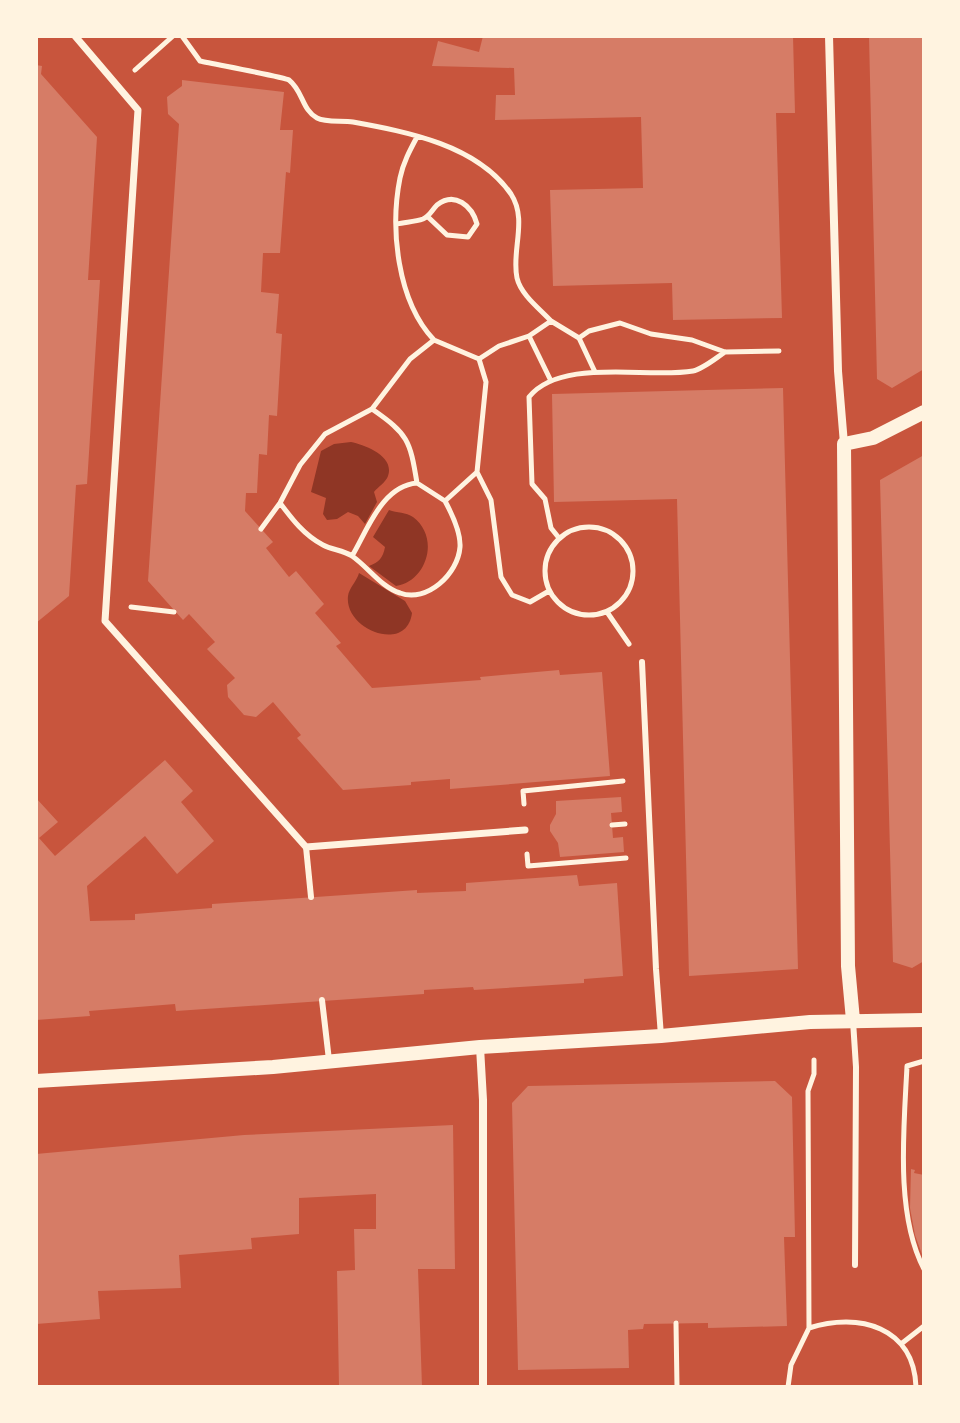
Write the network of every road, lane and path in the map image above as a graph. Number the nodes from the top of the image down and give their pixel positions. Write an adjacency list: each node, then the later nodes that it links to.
1 (75, 36): 5 (street)
2 (173, 36): 5 (path)
3 (182, 36): 6 (path)
4 (829, 36): 20 (street)
5 (117, 85): 29 (street)
6 (417, 137): 8 (path); 9 (path)
7 (428, 217): 7 (path); 8 (path)
8 (397, 224): 12 (path)
9 (551, 321): 10 (path); 11 (path)
10 (529, 336): 15 (path); 17 (path)
11 (579, 338): 14 (path); 16 (path)
12 (434, 340): 15 (path); 18 (path)
13 (779, 351): 14 (path)
14 (725, 352): 16 (path)
15 (479, 359): 21 (path)
16 (595, 372): 17 (path)
17 (551, 381): 26 (path)
18 (372, 409): 22 (path); 24 (path)
19 (924, 412): 20 (street)
20 (844, 444): 43 (street)
21 (477, 472): 23 (path); 28 (path)
22 (417, 483): 23 (path); 27 (path)
23 (445, 501): 27 (path)
24 (280, 503): 25 (path); 27 (path)
25 (261, 529)
26 (559, 538): 28 (path); 31 (path)
27 (352, 556)
28 (549, 591): 31 (path)
29 (106, 605): 30 (path); 38 (street)
30 (174, 612)
31 (607, 612): 32 (path)
32 (642, 662): 45 (lane)
33 (619, 781): 34 (path)
34 (601, 783)
35 (622, 824): 36 (path)
36 (612, 825)
37 (525, 830): 38 (street)
38 (306, 847): 41 (lane)
39 (626, 858): 40 (path)
40 (605, 860)
41 (311, 897)
42 (322, 1000): 49 (lane)
43 (853, 1020): 44 (street); 45 (street); 51 (lane)
44 (924, 1020)
45 (661, 1036): 46 (street)
46 (480, 1047): 49 (street); 57 (street)
47 (814, 1060): 55 (path)
48 (924, 1061): 52 (path)
49 (329, 1063): 50 (street)
50 (36, 1081)
51 (855, 1265)
52 (924, 1269)
53 (676, 1323): 58 (path)
54 (924, 1326): 56 (path)
55 (809, 1328): 56 (path); 59 (path)
56 (901, 1344): 60 (path)
57 (483, 1387)
58 (677, 1387)
59 (788, 1387)
60 (916, 1387)

